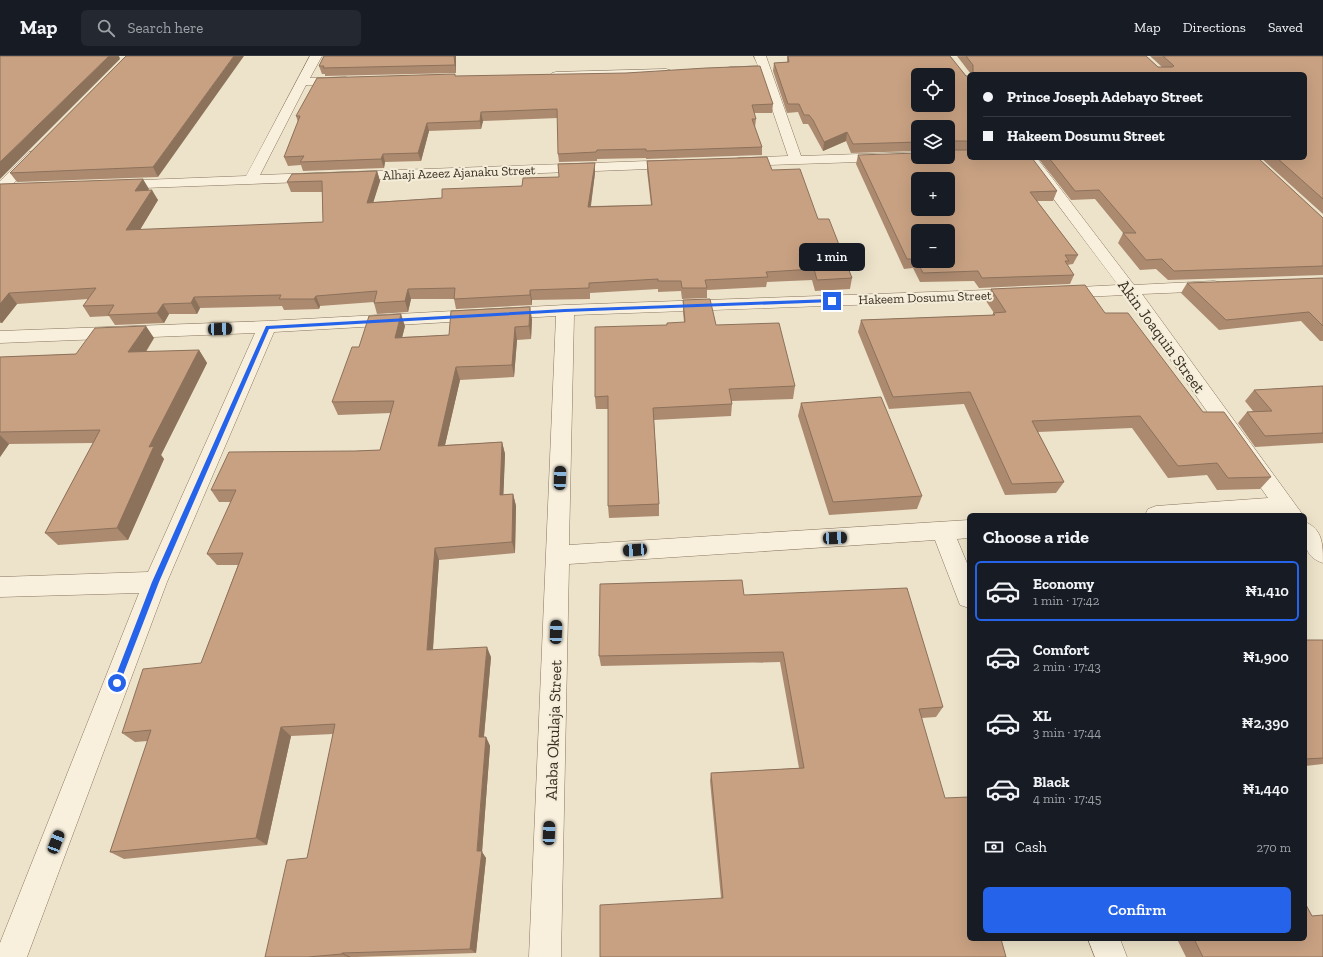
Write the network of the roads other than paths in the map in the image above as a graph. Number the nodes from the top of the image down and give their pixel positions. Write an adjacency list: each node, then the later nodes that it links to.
1 (316, 56): 8 (street)
2 (760, 56): 3 (street)
3 (765, 69): 4 (street); 11 (street)
4 (717, 70)
5 (677, 72): 6 (street)
6 (542, 75)
7 (358, 80): 8 (street)
8 (302, 82): 15 (street)
9 (44, 145): 17 (street)
10 (911, 156): 11 (street)
11 (796, 160): 13 (street)
12 (1032, 160): 20 (street, Akin Joaquin Street)
13 (724, 162)
14 (692, 164): 15 (street, Alhaji Azeez Ajanaku Street)
15 (250, 179): 16 (street, Alhaji Azeez Ajanaku Street)
16 (102, 185)
17 (0, 189): 18 (street)
18 (16, 189)
19 (1230, 286): 20 (street, Hakeem Dosumu Street)
20 (1130, 290): 21 (street, Hakeem Dosumu Street); 24 (street, Akin Joaquin Street)
21 (565, 310): 22 (street, Hakeem Dosumu Street); 30 (street, Alaba Okulaja Street)
22 (268, 327): 23 (street, Hakeem Dosumu Street); 31 (street)
23 (0, 337)
24 (1288, 510): 25 (street)
25 (1209, 513)
26 (967, 529): 27 (street)
27 (943, 531): 30 (street); 33 (street)
28 (1307, 534): 29 (street)
29 (1323, 554)
30 (558, 555): 36 (street, Alaba Okulaja Street)
31 (155, 582): 32 (street); 35 (street)
32 (0, 587)
33 (967, 593)
34 (1105, 941): 37 (street)
35 (11, 957)
36 (545, 957)
37 (1111, 957)

